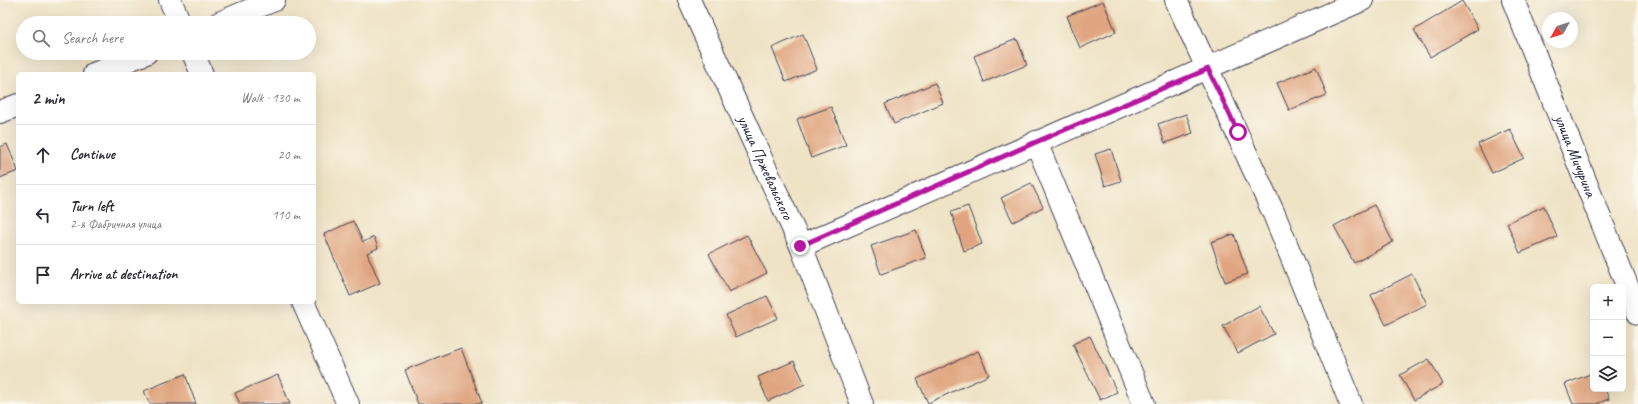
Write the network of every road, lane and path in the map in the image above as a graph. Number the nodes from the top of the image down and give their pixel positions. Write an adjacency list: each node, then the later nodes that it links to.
1 (170, 0): 7 (street)
2 (274, 0): 8 (street)
3 (689, 0): 17 (street, улица Пржевальского)
4 (1176, 0): 11 (street)
5 (1362, 0): 11 (street)
6 (1513, 0): 19 (street, улица Мичурина)
7 (177, 16)
8 (236, 16)
9 (129, 60): 12 (street)
10 (196, 60): 13 (street)
11 (1208, 69): 16 (street); 23 (street)
12 (99, 72)
13 (201, 72)
14 (16, 105): 15 (street)
15 (0, 112)
16 (1036, 142): 17 (street); 22 (street)
17 (800, 246): 21 (street, улица Пржевальского)
18 (304, 304): 20 (street)
19 (1638, 313)
20 (348, 404)
21 (862, 404)
22 (1144, 404)
23 (1351, 404)

